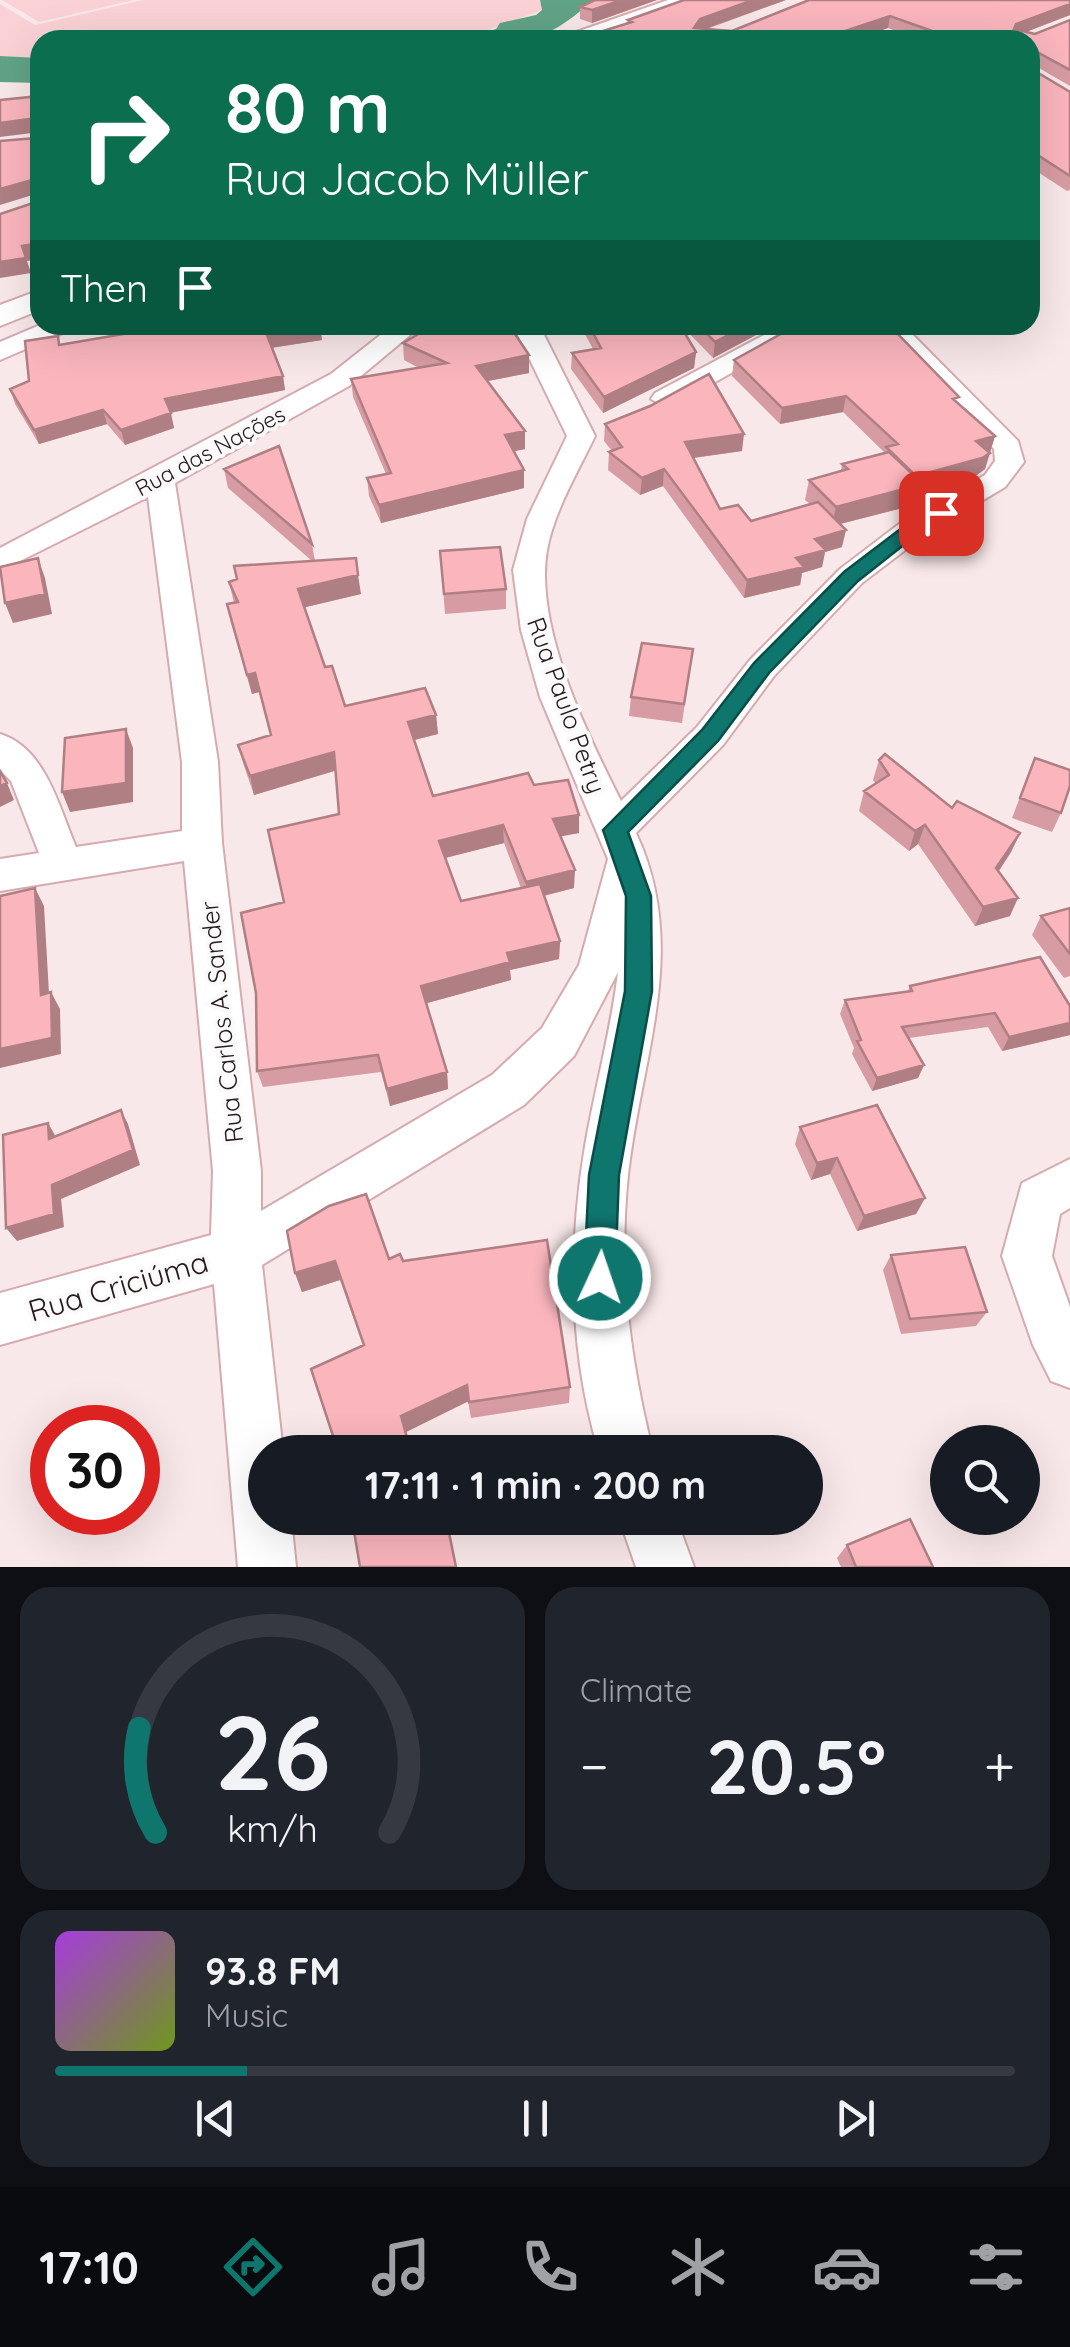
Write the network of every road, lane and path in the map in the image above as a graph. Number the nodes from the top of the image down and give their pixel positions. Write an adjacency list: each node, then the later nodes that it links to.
1 (688, 0): 2 (main road)
2 (604, 30)
3 (30, 302): 4 (main road)
4 (0, 316)
5 (39, 335): 10 (street)
6 (396, 335): 12 (street, Rua das Nações)
7 (532, 335): 16 (street, Rua Paulo Petry)
8 (783, 335): 11 (street)
9 (899, 335): 16 (street)
10 (0, 352)
11 (637, 414)
12 (160, 479): 13 (street, Rua das Nações); 15 (street, Rua Carlos A. Sander)
13 (0, 561)
14 (0, 747): 17 (street)
15 (202, 844): 17 (street); 20 (street, Rua Carlos A. Sander)
16 (620, 845): 20 (street, Rua Criciúma); 23 (street, Rua Paulo Petry)
17 (64, 865): 18 (street)
18 (0, 875)
19 (1070, 1182): 22 (street)
20 (236, 1253): 21 (street, Rua Criciúma); 25 (street, Rua Carlos A. Sander)
21 (0, 1319)
22 (1070, 1362)
23 (620, 1435)
24 (654, 1535): 26 (street)
25 (267, 1567)
26 (665, 1567)

